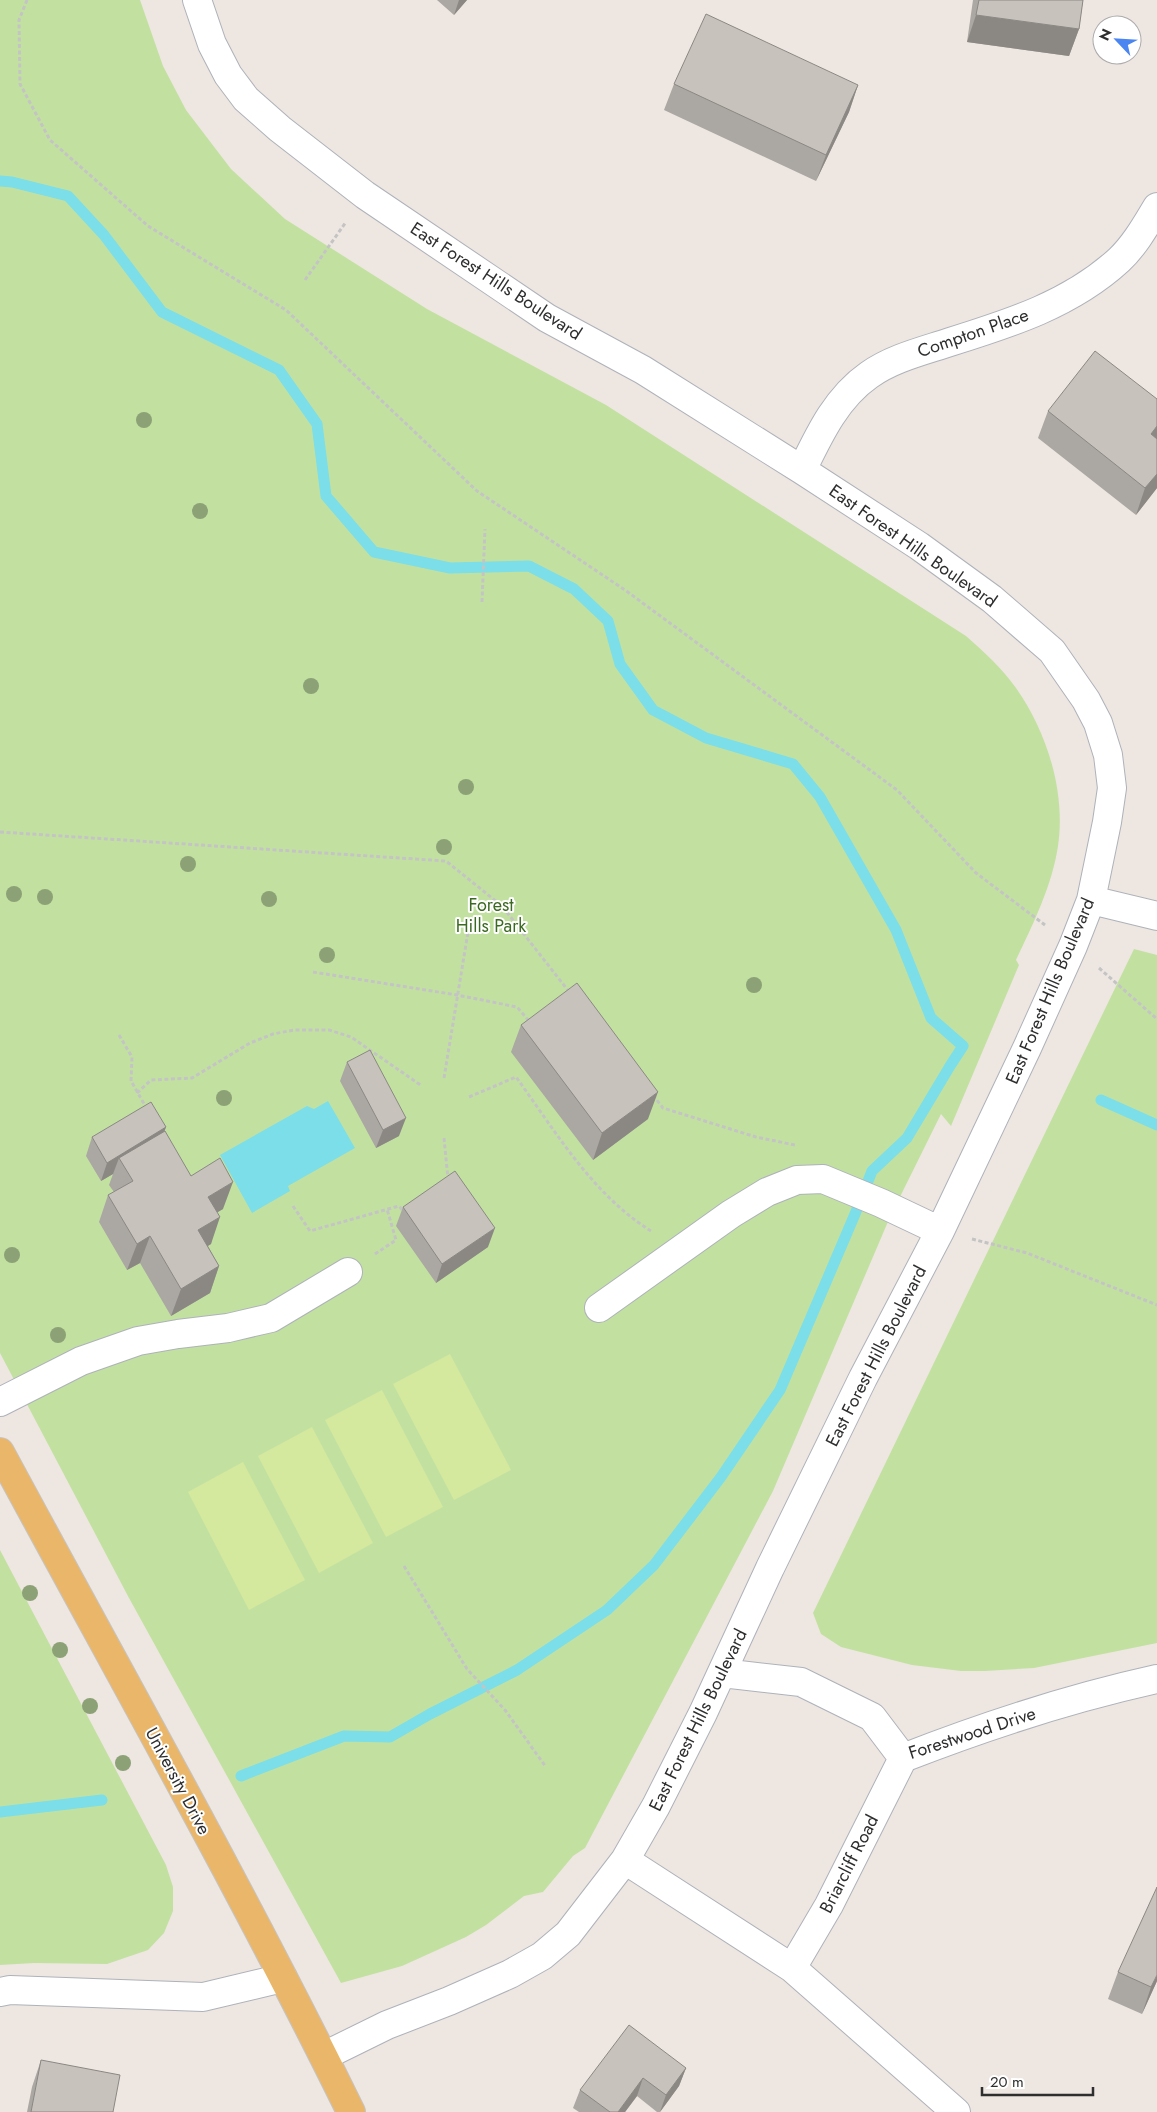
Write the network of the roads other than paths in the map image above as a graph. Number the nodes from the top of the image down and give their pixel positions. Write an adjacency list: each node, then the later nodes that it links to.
1 (197, 0): 3 (street, East Forest Hills Boulevard)
2 (1157, 208): 3 (street, Compton Place)
3 (802, 470): 4 (street, East Forest Hills Boulevard)
4 (1091, 900): 5 (street); 6 (street, East Forest Hills Boulevard)
5 (1157, 916)
6 (940, 1231): 8 (street); 11 (street, East Forest Hills Boulevard)
7 (348, 1272): 9 (street)
8 (598, 1308)
9 (0, 1402)
10 (0, 1452): 16 (main road, University Drive)
11 (722, 1673): 13 (street, Forestwood Drive); 14 (street, East Forest Hills Boulevard)
12 (1157, 1679): 13 (street, Forestwood Drive)
13 (902, 1758): 15 (street, Briarcliff Road)
14 (626, 1860): 15 (street); 18 (street, East Forest Hills Boulevard)
15 (792, 1968): 20 (street)
16 (283, 1978): 17 (street); 18 (main road, University Drive)
17 (0, 1992)
18 (324, 2056): 19 (main road, University Drive)
19 (351, 2112)
20 (956, 2112)

